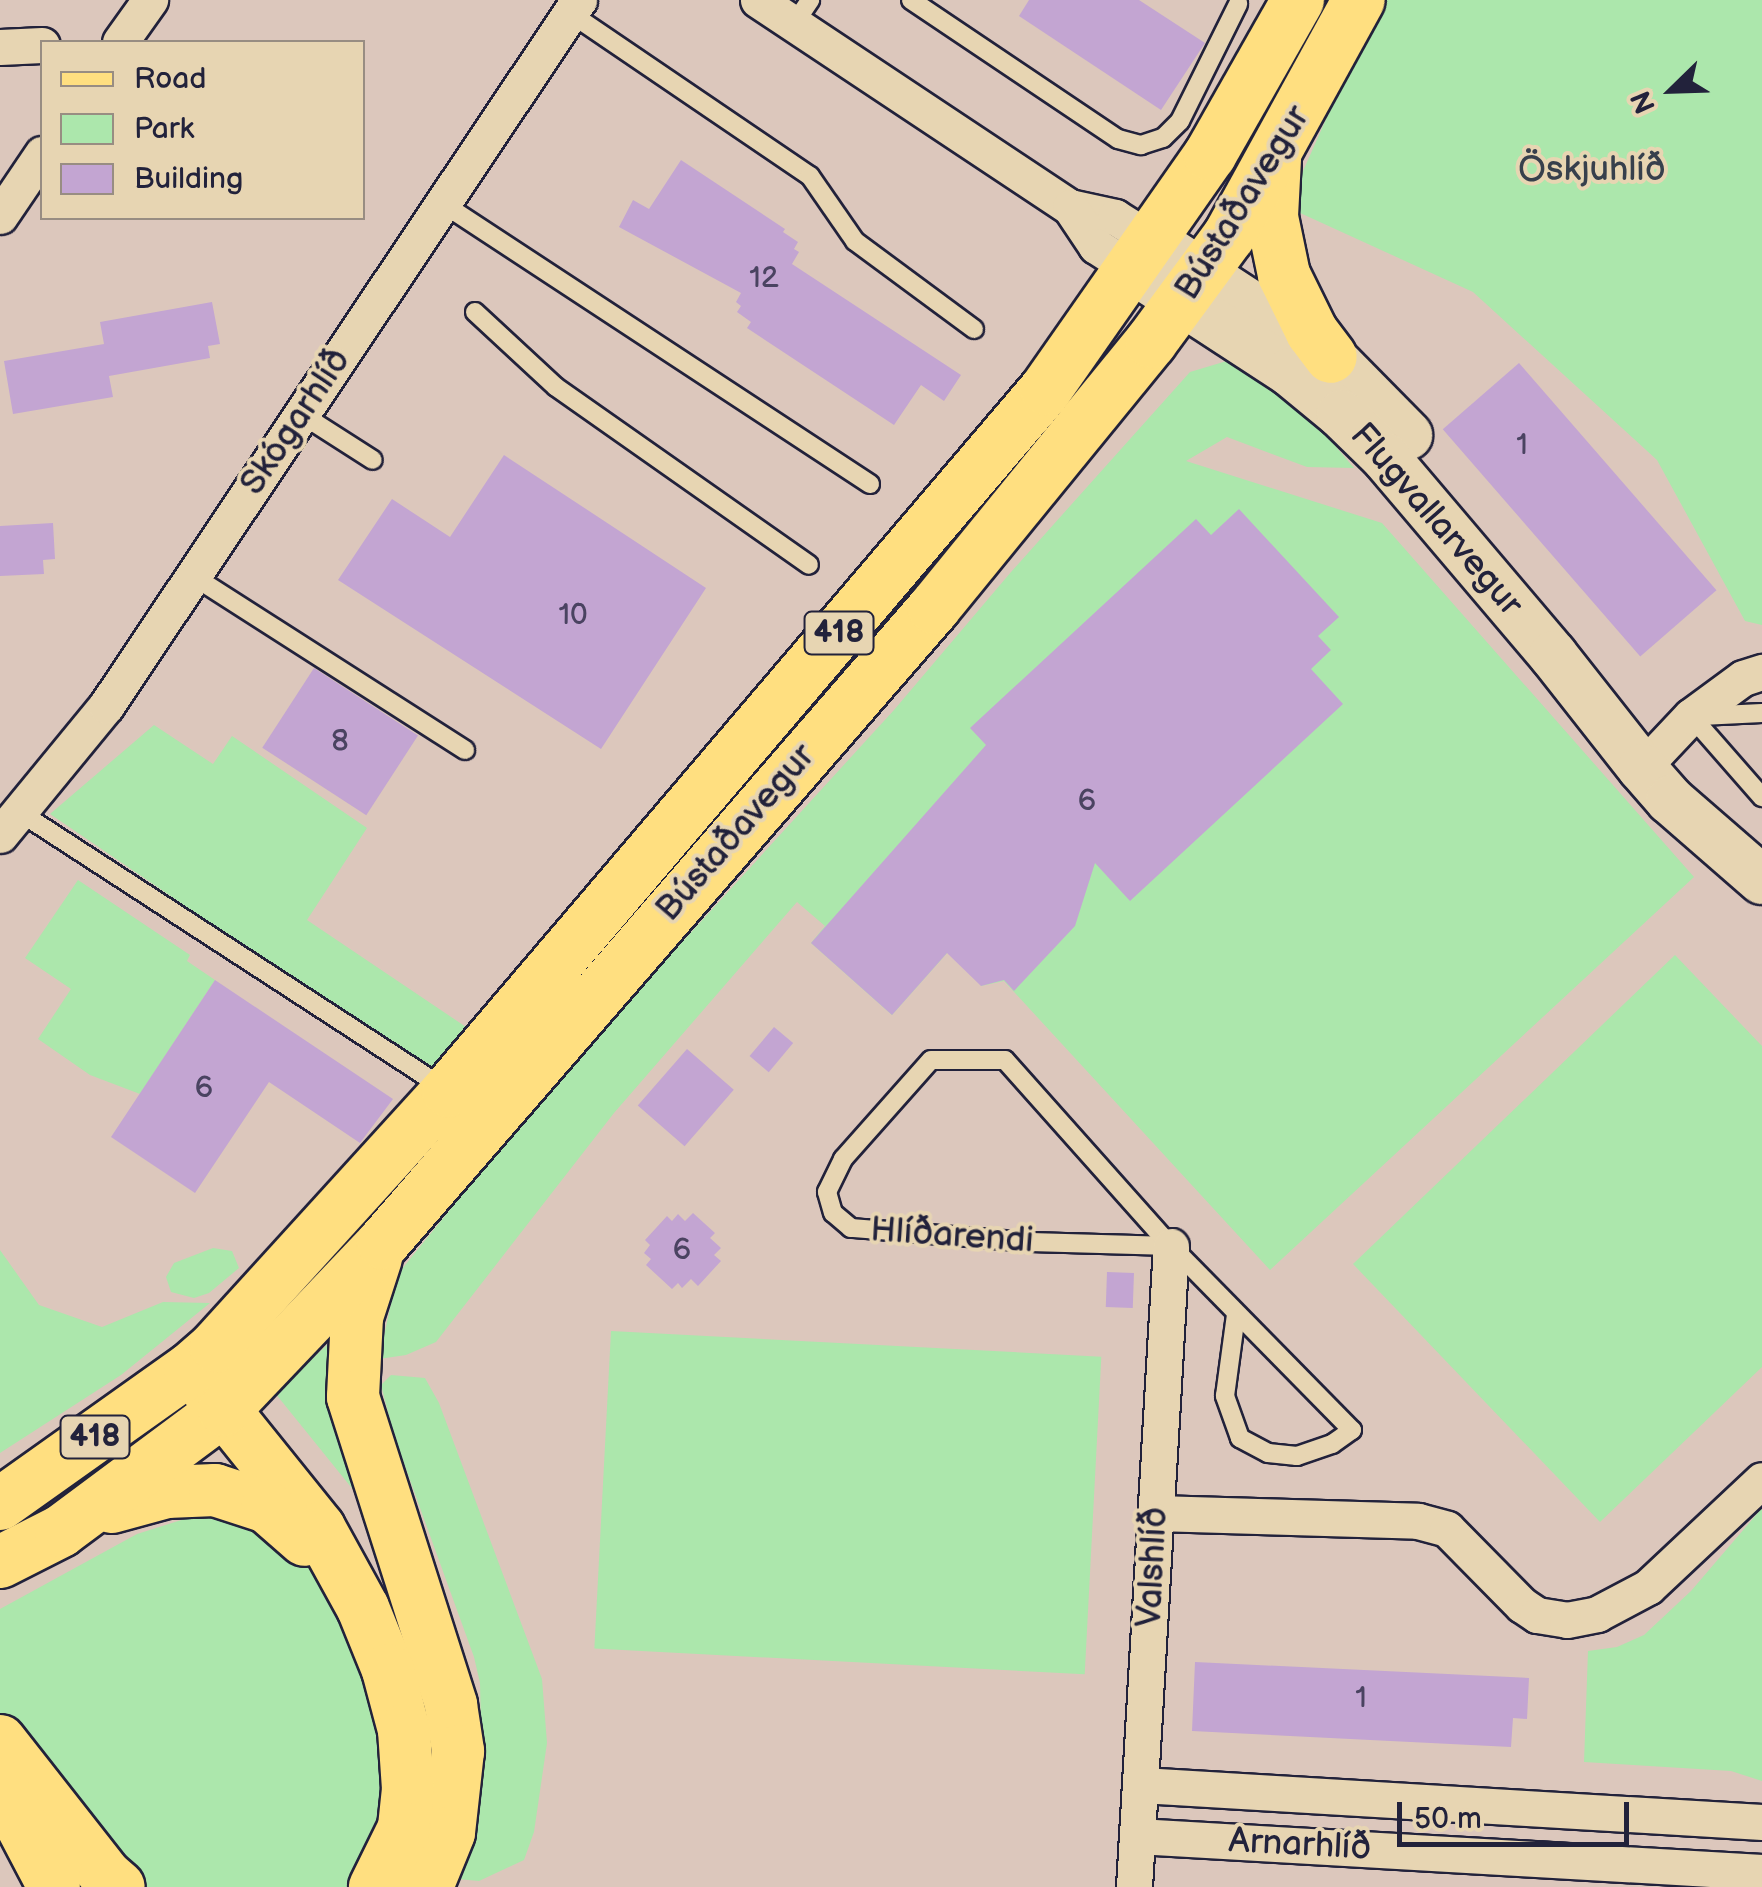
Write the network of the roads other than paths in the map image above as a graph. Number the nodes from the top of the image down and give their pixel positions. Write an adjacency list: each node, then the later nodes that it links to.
1 (150, 0): 9 (street)
2 (758, 0): 8 (street, Flugvallarvegur)
3 (910, 0): 6 (lane)
4 (1298, 0): 16 (main road, Bústaðavegur / 418)
5 (1359, 0): 13 (main road, Bústaðavegur / 418)
6 (1238, 4)
7 (574, 6): 14 (street, Skógarhlíð); 19 (lane)
8 (802, 12): 16 (street, Flugvallarvegur)
9 (121, 40)
10 (40, 45): 11 (street)
11 (0, 47)
12 (40, 157): 15 (street)
13 (1275, 158): 17 (main road, Bústaðavegur / 418); 20 (main road)
14 (442, 204): 21 (street, Skógarhlíð); 23 (lane)
15 (0, 216)
16 (1143, 255): 17 (street, Flugvallarvegur); 34 (main road, Bústaðavegur / 418)
17 (1192, 288): 20 (street, Flugvallarvegur); 28 (street, Flugvallarvegur); 35 (main road, Bústaðavegur / 418)
18 (475, 312): 24 (lane)
19 (974, 329)
20 (1332, 357): 28 (street, Flugvallarvegur)
21 (301, 414): 22 (lane); 25 (street, Skógarhlíð)
22 (373, 460)
23 (870, 484)
24 (809, 564)
25 (193, 576): 29 (lane); 31 (street, Skógarhlíð)
26 (1762, 672): 28 (street)
27 (1762, 713): 28 (lane)
28 (1665, 745): 30 (lane); 32 (street, Flugvallarvegur); 33 (street, Flugvallarvegur)
29 (465, 750)
30 (1762, 797)
31 (11, 824): 34 (lane)
32 (1762, 865)
33 (1762, 880)
34 (448, 1090): 38 (main road, Bústaðavegur / 418)
35 (383, 1243): 39 (main road, Bústaðavegur / 418); 46 (main road)
36 (1171, 1246): 36 (lane, Hlíðarendi); 37 (lane, Hlíðarendi); 42 (street, Valshlíð)
37 (1236, 1315): 37 (lane, Hlíðarendi)
38 (203, 1357): 39 (main road); 41 (main road, Bústaðavegur / 418)
39 (238, 1398): 43 (main road, Bústaðavegur / 418); 45 (main road); 46 (main road)
40 (1762, 1480): 42 (street)
41 (0, 1504)
42 (1156, 1513): 49 (street, Valshlíð)
43 (60, 1531): 44 (main road, Bústaðavegur / 418); 45 (main road)
44 (0, 1562)
45 (363, 1608): 57 (main road)
46 (422, 1615): 58 (main road)
47 (0, 1741): 56 (main road)
48 (0, 1784): 55 (main road)
49 (1140, 1784): 50 (street, Arnarhlíð); 52 (street, Valshlíð)
50 (1560, 1813): 51 (street, Arnarhlíð); 54 (street)
51 (1762, 1822)
52 (1137, 1836): 54 (street, Arnarhlíð); 59 (street, Valshlíð)
53 (1762, 1872): 54 (street, Arnarhlíð)
54 (1557, 1873)
55 (54, 1887)
56 (119, 1887)
57 (375, 1887)
58 (428, 1887)
59 (1134, 1887)

